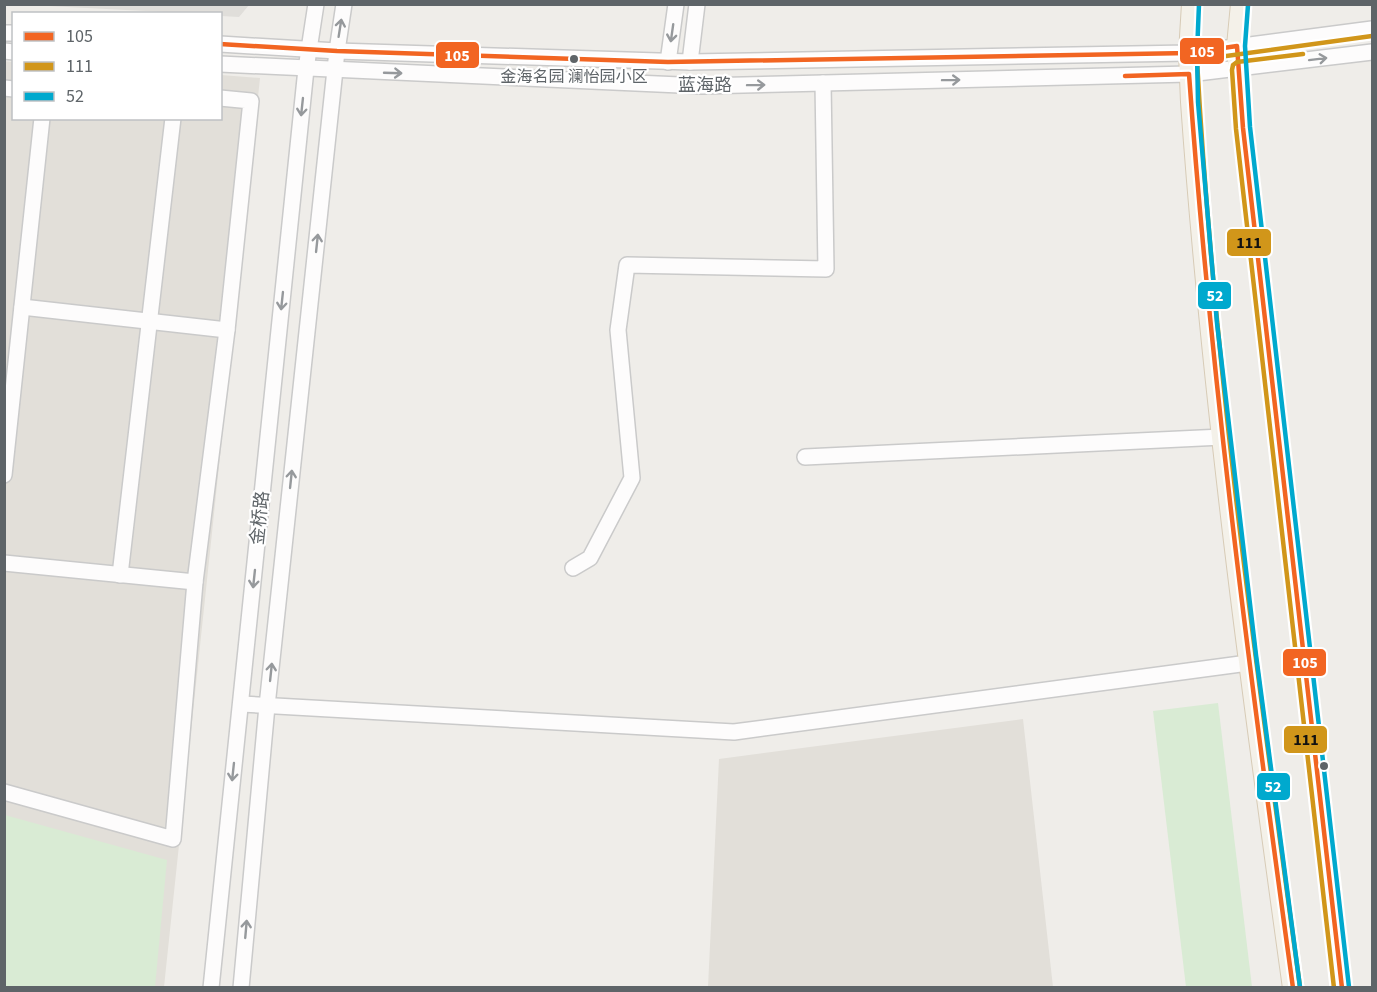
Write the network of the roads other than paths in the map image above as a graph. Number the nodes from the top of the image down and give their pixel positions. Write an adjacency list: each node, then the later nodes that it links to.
1 (316, 4): 10 (street, 金桥路)
2 (344, 4): 11 (street, 金桥路, one-way to 2)
3 (676, 4): 14 (street, one-way to 14)
4 (697, 4): 15 (street)
5 (1192, 4): 13 (main road)
6 (1240, 4): 9 (main road)
7 (1372, 29): 9 (street, 蓝海路)
8 (222, 44): 10 (street, 蓝海路)
9 (1237, 46): 13 (street, 蓝海路); 18 (main road)
10 (309, 49): 11 (street, 蓝海路); 17 (street, 金桥路)
11 (337, 51): 14 (street, 蓝海路); 19 (street, 金桥路)
12 (1372, 52): 18 (street, 蓝海路, one-way to 12)
13 (1189, 53): 15 (street, 蓝海路); 20 (main road)
14 (669, 62): 15 (street, 蓝海路)
15 (690, 62)
16 (222, 64): 17 (street, 蓝海路)
17 (306, 69): 19 (street, 蓝海路); 35 (street, 金桥路, one-way to 35)
18 (1239, 69): 20 (street, 蓝海路); 41 (main road)
19 (335, 70): 21 (street, 蓝海路, one-way to 21); 36 (street, 金桥路, one-way to 19)
20 (1189, 74): 21 (street, 蓝海路, one-way to 20); 27 (main road)
21 (823, 83): 31 (street)
22 (222, 98): 26 (street)
23 (42, 120): 25 (street)
24 (173, 120): 32 (street)
25 (22, 307): 26 (street); 29 (street)
26 (226, 330): 33 (street)
27 (1222, 437): 28 (street); 34 (main road)
28 (805, 457)
29 (4, 475)
30 (4, 563): 32 (street)
31 (573, 568)
32 (120, 575): 33 (street)
33 (195, 582): 37 (street)
34 (1248, 663): 36 (street); 40 (main road)
35 (241, 704): 36 (street); 38 (street, 金桥路, one-way to 38)
36 (267, 706): 39 (street, 金桥路, one-way to 36)
37 (4, 792)
38 (211, 987)
39 (241, 987)
40 (1293, 987)
41 (1342, 987)

